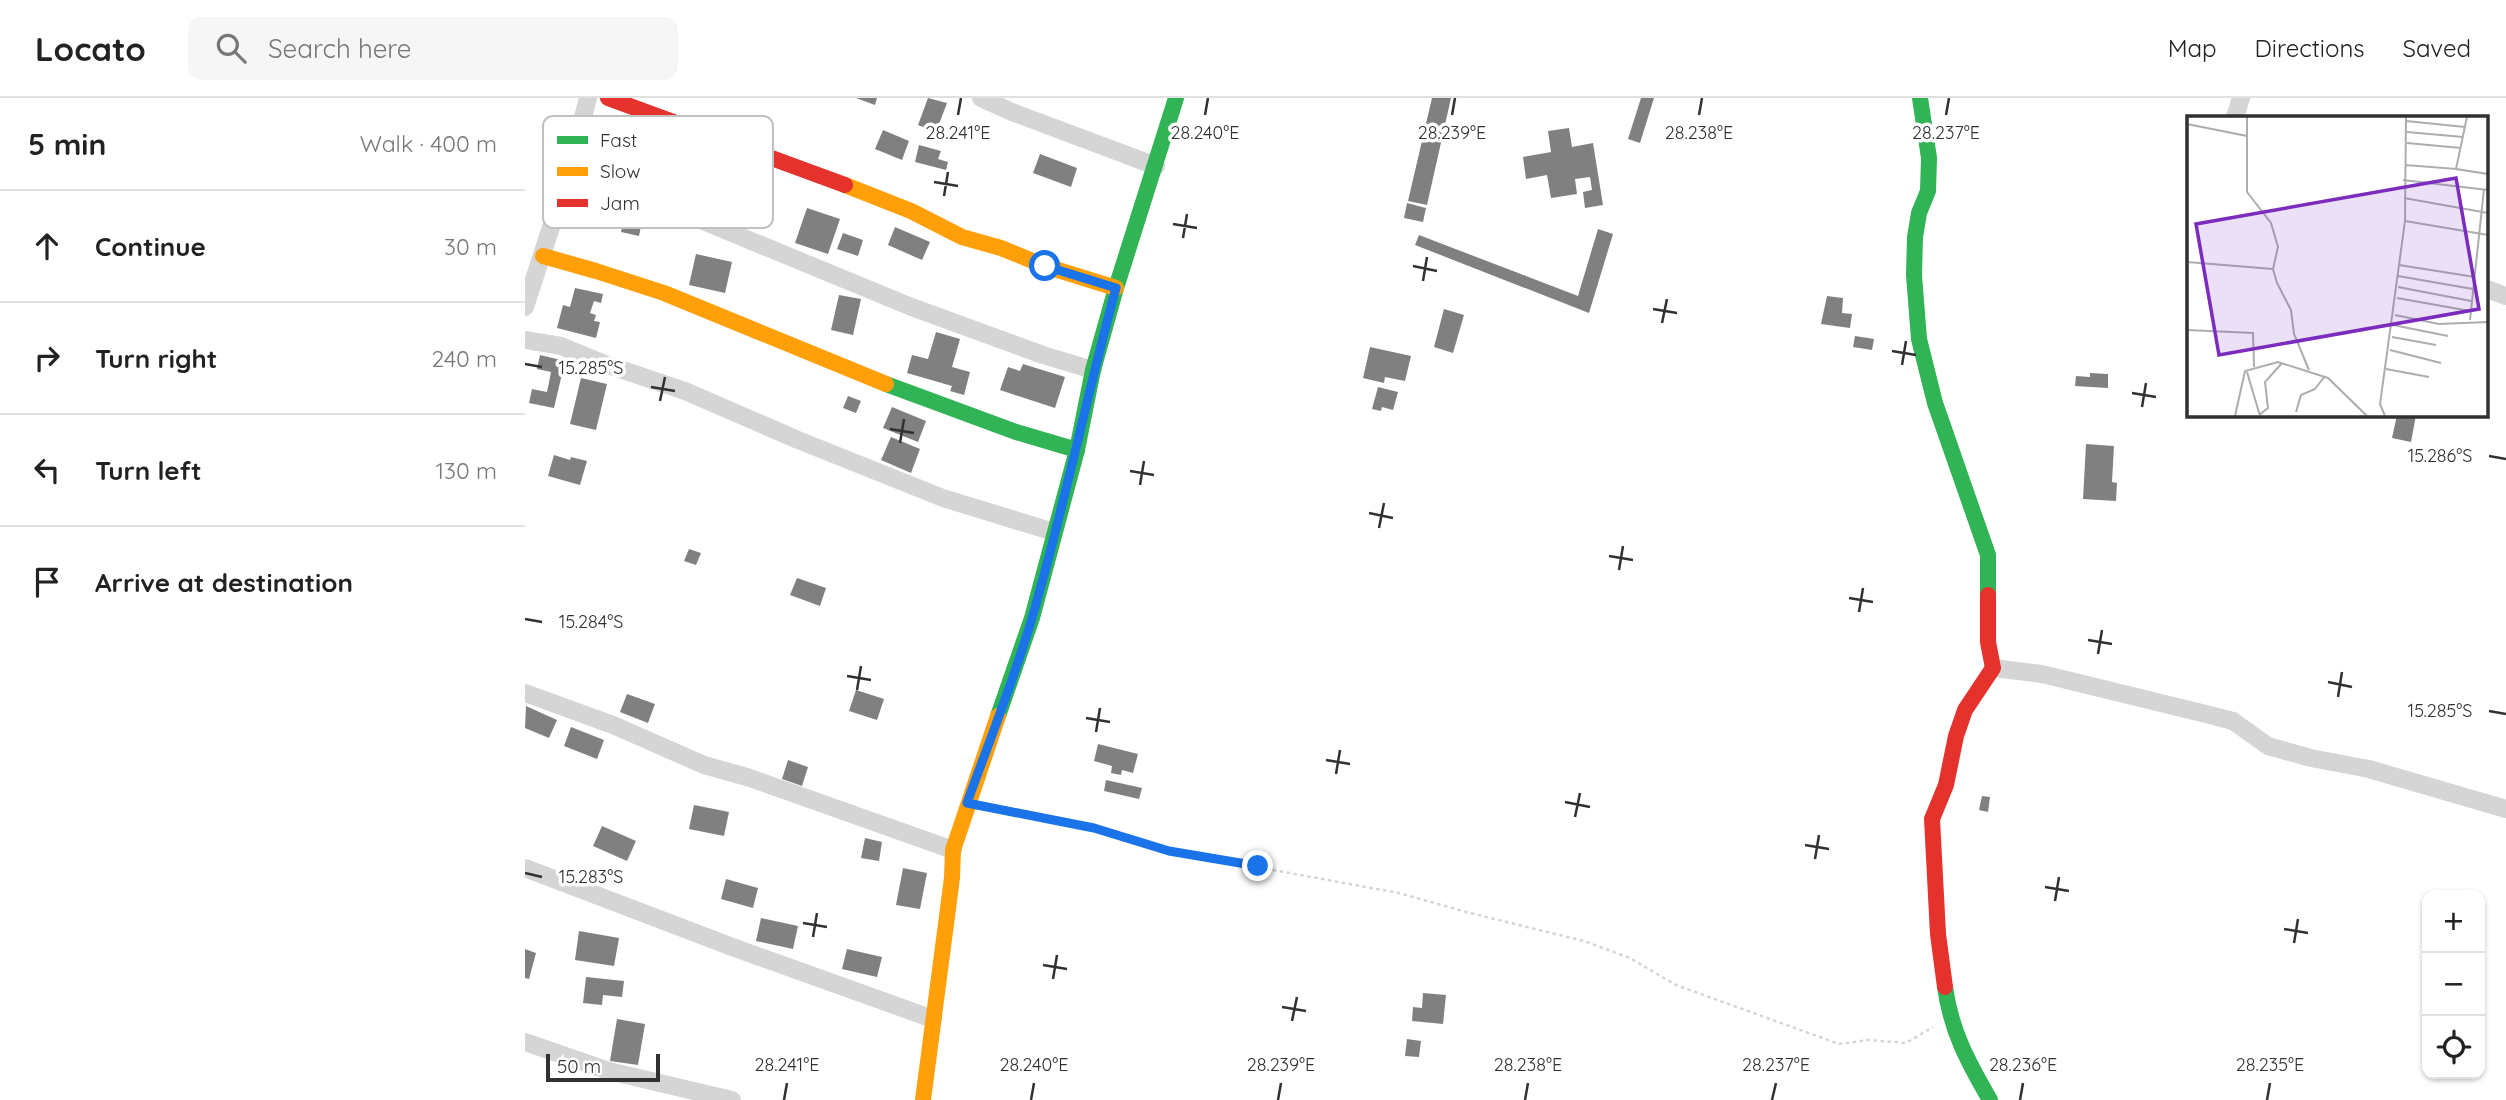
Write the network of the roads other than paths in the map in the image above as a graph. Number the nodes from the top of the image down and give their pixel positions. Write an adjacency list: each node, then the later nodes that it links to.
1 (588, 98): 7 (street)
2 (608, 98): 8 (street)
3 (981, 98): 11 (street)
4 (1176, 98): 11 (street)
5 (1920, 98): 23 (street)
6 (2241, 98): 9 (street)
7 (583, 116)
8 (658, 116)
9 (2235, 116)
10 (773, 157): 15 (street)
11 (1156, 166): 15 (street)
12 (552, 228): 14 (street)
13 (720, 228): 20 (street)
14 (543, 256): 18 (street); 21 (street)
15 (1116, 288): 20 (street)
16 (2489, 290): 17 (street)
17 (2506, 296)
18 (525, 307)
19 (525, 340): 22 (street)
20 (1093, 370): 21 (street)
21 (1077, 450): 22 (street)
22 (1054, 532): 26 (street)
23 (1993, 668): 25 (street); 32 (street)
24 (525, 693): 26 (street)
25 (2506, 808)
26 (953, 850): 28 (street)
27 (525, 868): 28 (street)
28 (933, 1019): 31 (street)
29 (525, 1042): 30 (street)
30 (732, 1100)
31 (923, 1100)
32 (1990, 1100)

